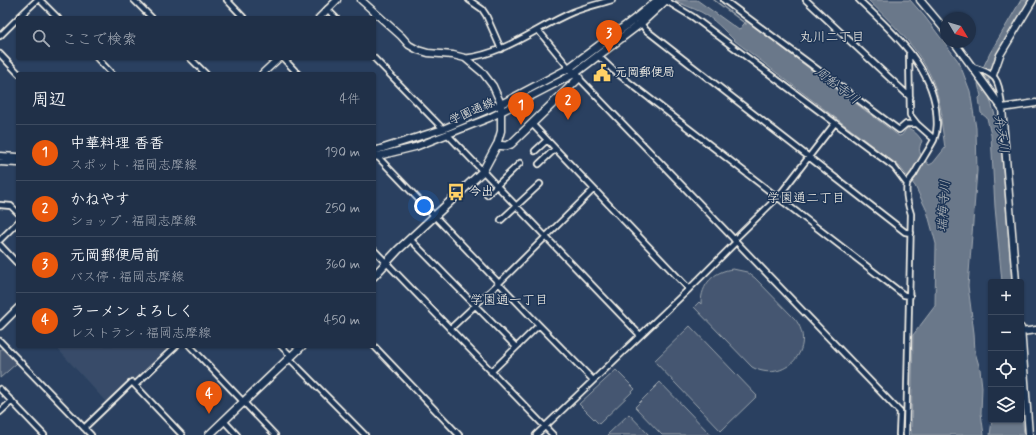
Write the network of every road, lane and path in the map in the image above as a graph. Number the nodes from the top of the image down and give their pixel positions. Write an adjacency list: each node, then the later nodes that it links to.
1 (37, 0): 19 (street)
2 (40, 0): 20 (street)
3 (134, 0): 21 (street)
4 (227, 0): 22 (street)
5 (337, 0): 18 (street)
6 (360, 0): 35 (street)
7 (469, 0): 17 (street)
8 (479, 0): 17 (street)
9 (612, 0): 28 (street)
10 (658, 0): 26 (main road)
11 (666, 0): 26 (main road); 54 (street)
12 (724, 0): 56 (street)
13 (806, 0): 49 (street)
14 (859, 0): 32 (street)
15 (920, 0): 27 (street)
16 (1033, 0): 48 (street)
17 (476, 5): 31 (street)
18 (327, 9): 23 (street); 24 (street)
19 (20, 16)
20 (56, 16)
21 (150, 16)
22 (242, 16)
23 (321, 16)
24 (334, 16)
25 (16, 20): 29 (street)
26 (639, 21): 34 (main road); 46 (main road); 68 (street)
27 (940, 24)
28 (538, 30): 31 (street); 46 (street)
29 (0, 36)
30 (958, 48): 47 (street)
31 (501, 49): 35 (street)
32 (909, 51): 49 (street); 59 (street)
33 (0, 54): 41 (street)
34 (598, 56): 46 (main road); 80 (street)
35 (465, 58): 51 (street)
36 (99, 60): 42 (street)
37 (192, 60): 43 (street)
38 (277, 60): 44 (street)
39 (285, 60): 45 (street)
40 (376, 60): 57 (street)
41 (17, 72)
42 (110, 72)
43 (204, 72)
44 (264, 72)
45 (296, 72)
46 (574, 73): 51 (street, 学園通線); 53 (street, 学園通線); 55 (main road); 91 (street)
47 (980, 73): 48 (street); 52 (street)
48 (993, 75): 52 (street)
49 (910, 97): 56 (street)
50 (1036, 103): 52 (street)
51 (501, 104): 53 (street); 57 (street, 学園通線)
52 (1002, 108): 97 (street)
53 (502, 111): 58 (street, 学園通線); 61 (street)
54 (835, 123): 68 (street); 77 (street)
55 (532, 124): 60 (street); 61 (main road)
56 (917, 124): 59 (street)
57 (443, 129): 64 (street, 学園通線)
58 (448, 135): 65 (street, 学園通線); 74 (street)
59 (934, 139): 77 (street)
60 (547, 140): 62 (street); 63 (street)
61 (497, 145): 74 (main road)
62 (555, 149): 73 (street); 78 (street)
63 (535, 151)
64 (376, 155)
65 (376, 155)
66 (0, 156): 69 (street)
67 (376, 156): 84 (street)
68 (809, 156): 80 (street); 87 (street)
69 (16, 157)
70 (0, 162): 71 (street)
71 (16, 163)
72 (520, 163): 75 (street)
73 (539, 164)
74 (483, 170): 75 (street); 84 (main road)
75 (497, 184): 79 (street); 82 (street)
76 (540, 184): 82 (street)
77 (907, 184): 87 (street)
78 (593, 190): 88 (street); 99 (street)
79 (486, 195)
80 (778, 197): 91 (street); 100 (street)
81 (0, 205): 83 (street)
82 (518, 206): 85 (street); 88 (street)
83 (16, 211)
84 (435, 217): 89 (main road); 98 (street)
85 (501, 220)
86 (16, 224): 90 (street)
87 (911, 233): 100 (street)
88 (546, 236): 98 (street); 108 (street)
89 (410, 239): 95 (main road); 101 (street)
90 (0, 240)
91 (735, 241): 99 (street); 138 (street)
92 (0, 245): 94 (street)
93 (376, 252): 95 (street)
94 (16, 262)
95 (387, 264): 96 (main road); 105 (street)
96 (376, 274)
97 (1016, 279)
98 (499, 283): 101 (street); 103 (street)
99 (689, 289): 108 (street)
100 (910, 296): 139 (street)
101 (474, 306): 105 (street); 110 (street)
102 (16, 310): 104 (street)
103 (538, 325): 110 (street); 119 (street)
104 (0, 326)
105 (450, 328): 118 (street)
106 (1036, 330): 107 (street)
107 (1024, 332)
108 (640, 334): 119 (street)
109 (0, 341): 127 (street)
110 (516, 347): 118 (street)
111 (174, 348): 120 (street)
112 (192, 348): 123 (street)
113 (283, 348): 117 (street)
114 (300, 348): 117 (main road)
115 (376, 348): 135 (street)
116 (1022, 351): 140 (street)
117 (290, 357): 123 (main road); 134 (street)
118 (492, 372): 126 (street)
119 (593, 380): 126 (street)
120 (135, 385): 127 (street); 130 (street)
121 (0, 389): 122 (street)
122 (12, 401): 124 (street); 128 (street)
123 (244, 402): 125 (main road); 133 (street)
124 (0, 412)
125 (224, 421): 131 (main road); 132 (street)
126 (545, 426): 136 (street); 137 (street)
127 (84, 428): 129 (street)
128 (41, 434)
129 (90, 435)
130 (182, 435)
131 (210, 435)
132 (237, 435)
133 (275, 435)
134 (365, 435)
135 (459, 435)
136 (536, 435)
137 (554, 435)
138 (899, 435)
139 (906, 435)
140 (1029, 435)

